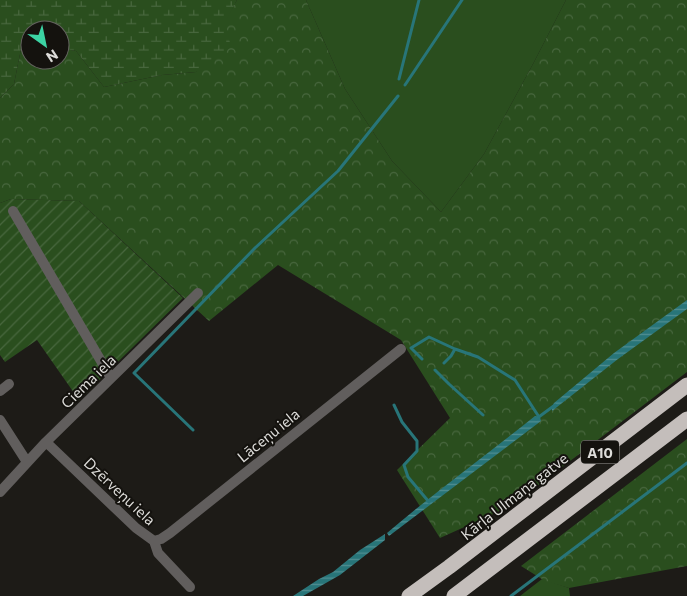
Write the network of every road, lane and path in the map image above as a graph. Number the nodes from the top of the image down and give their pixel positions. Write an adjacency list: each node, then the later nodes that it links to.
1 (13, 211): 4 (street)
2 (198, 293): 4 (street, Ciema iela)
3 (401, 349): 13 (street, Lāceņu iela)
4 (111, 378): 10 (street, Ciema iela)
5 (8, 384): 7 (street)
6 (687, 386): 15 (highway, Kārļa Ulmaņa gatve / A10)
7 (0, 391)
8 (687, 419): 16 (highway, A10)
9 (0, 420): 11 (street)
10 (46, 442): 11 (street, Ciema iela); 13 (street, Dzērveņu iela)
11 (27, 462): 12 (street, Ciema iela)
12 (0, 492)
13 (154, 541): 14 (street, Dzērveņu iela)
14 (190, 586)
15 (409, 596)
16 (454, 596)

